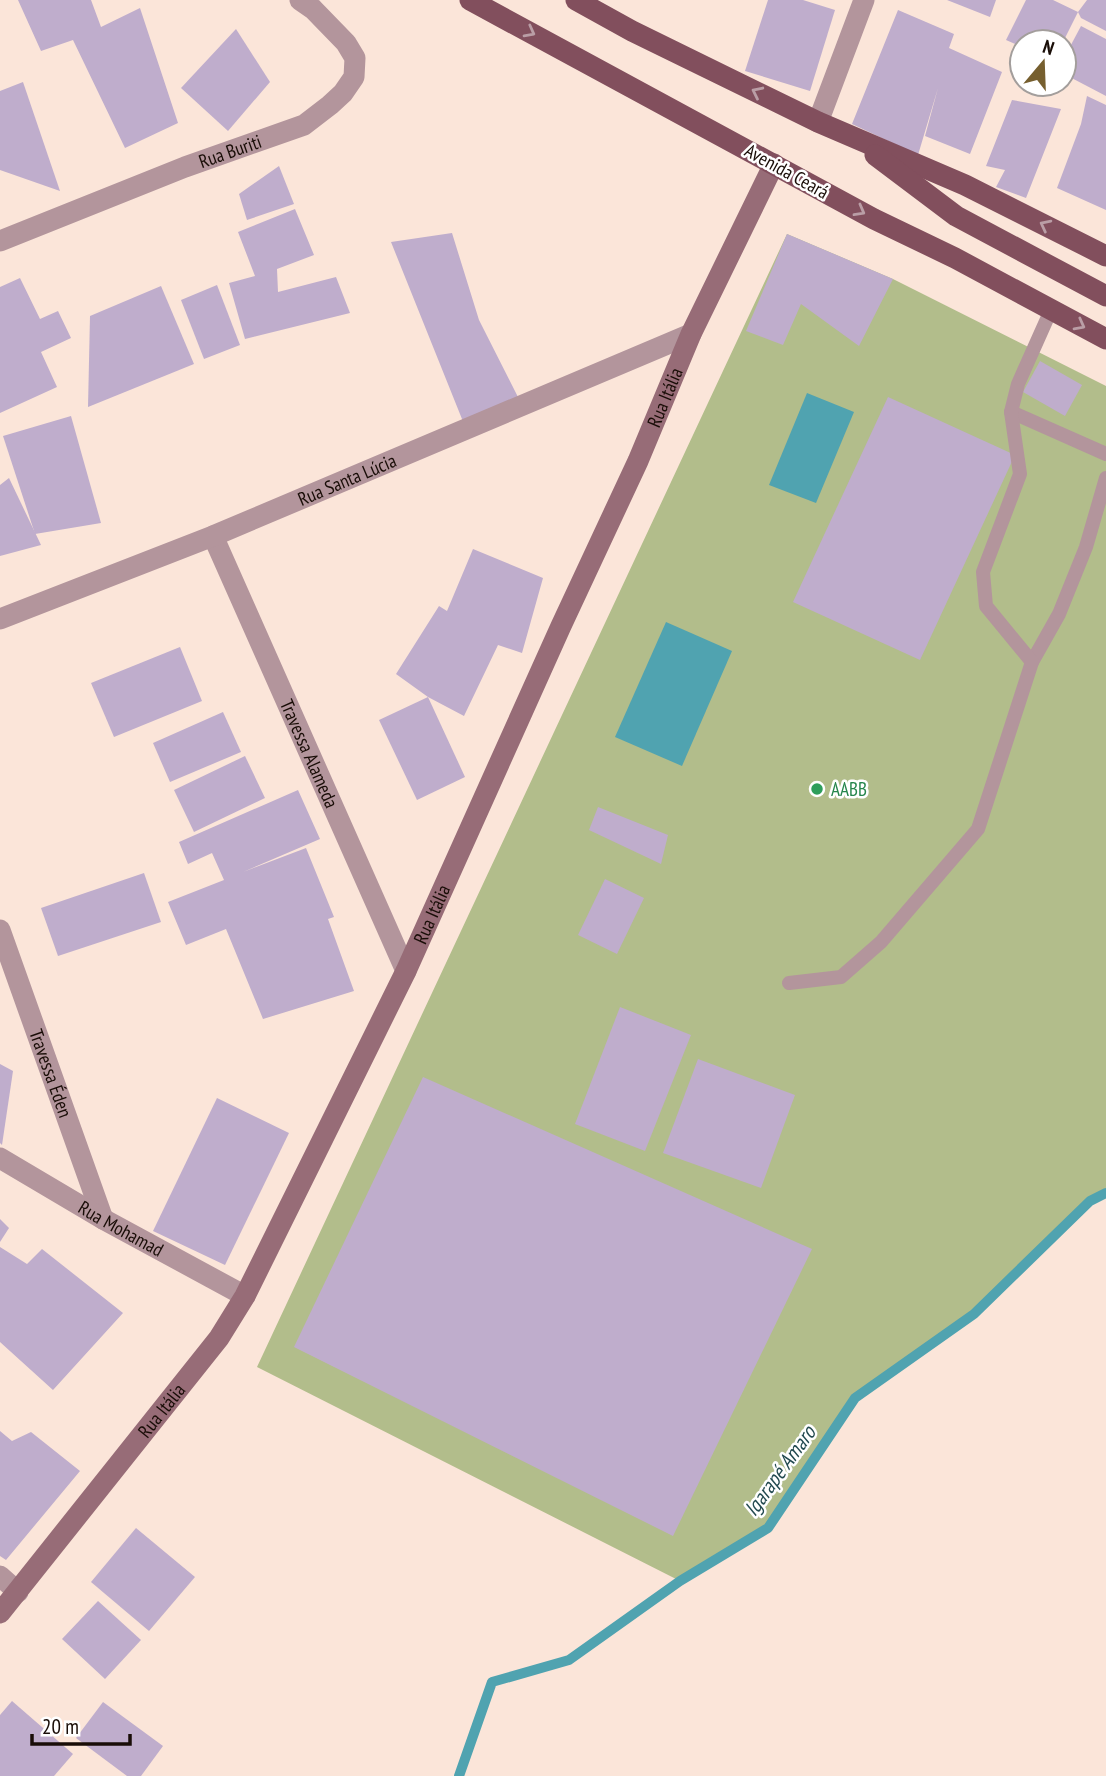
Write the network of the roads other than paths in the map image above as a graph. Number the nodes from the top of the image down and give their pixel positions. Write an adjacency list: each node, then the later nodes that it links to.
1 (300, 0): 8 (street, Rua Buriti)
2 (470, 0): 7 (main road, Avenida Ceará, one-way to 7)
3 (576, 0): 5 (main road, one-way to 3)
4 (864, 0): 5 (street)
5 (818, 121): 6 (main road)
6 (846, 134): 9 (main road, one-way to 6); 10 (main road)
7 (774, 164): 11 (main road, Avenida Ceará, one-way to 11); 12 (street, Rua Itália)
8 (0, 241)
9 (1106, 256)
10 (1106, 296)
11 (1051, 310): 13 (main road, Avenida Ceará, one-way to 13); 14 (lane)
12 (691, 334): 17 (street, Rua Santa Lúcia); 21 (street, Rua Itália)
13 (1106, 339)
14 (1011, 412): 15 (lane); 19 (lane)
15 (1106, 454)
16 (1106, 478): 19 (lane)
17 (213, 536): 18 (street, Rua Santa Lúcia); 21 (street, Travessa Alameda)
18 (0, 619)
19 (1032, 662): 22 (lane)
20 (0, 930): 24 (street, Travessa Éden)
21 (406, 971): 25 (street, Rua Itália)
22 (789, 983)
23 (0, 1158): 24 (street, Rua Mohamad)
24 (103, 1219): 25 (street, Rua Mohamad)
25 (245, 1296): 27 (street, Rua Itália)
26 (0, 1576): 27 (street)
27 (18, 1592): 28 (street, Rua Itália)
28 (0, 1613)

